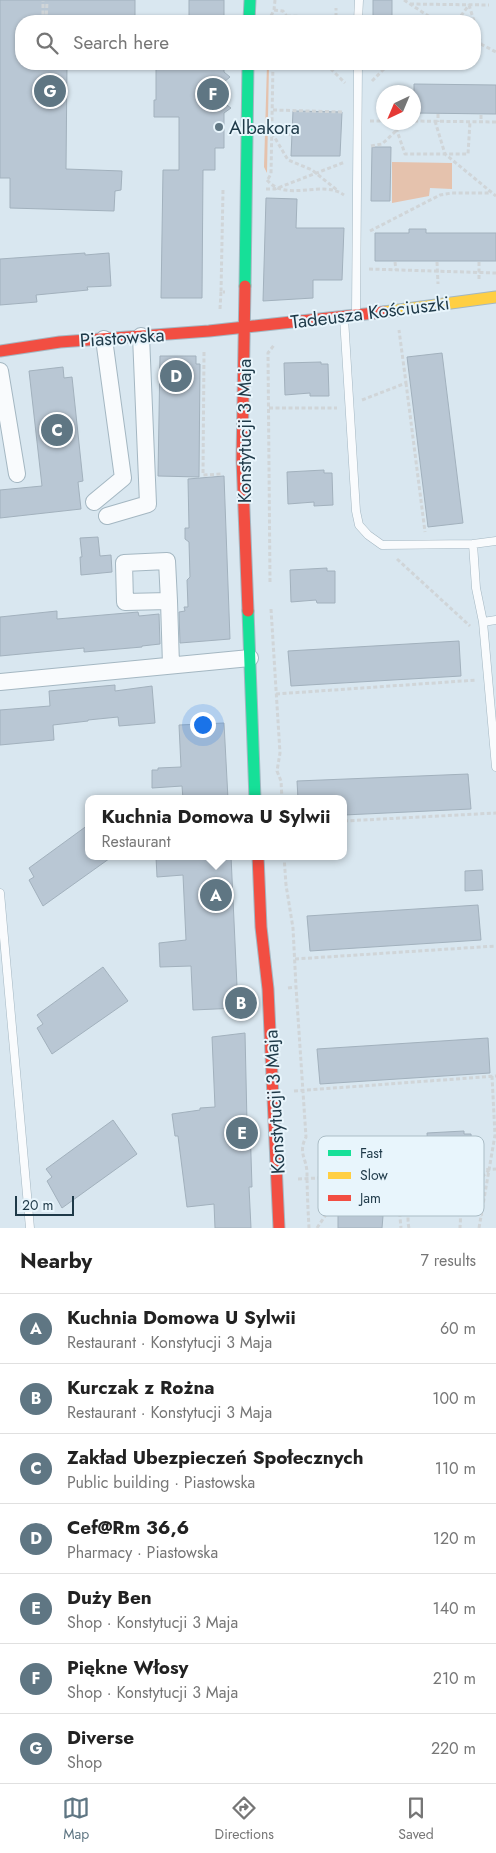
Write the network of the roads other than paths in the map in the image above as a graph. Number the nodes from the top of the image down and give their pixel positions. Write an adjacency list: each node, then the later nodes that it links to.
1 (250, 0): 3 (street)
2 (359, 0): 4 (lane)
3 (249, 15)
4 (358, 15)
5 (248, 70): 10 (street, Konstytucji 3 Maja)
6 (358, 70): 9 (lane)
7 (496, 297): 9 (street, Tadeusza Kościuszki)
8 (344, 316): 9 (street, Tadeusza Kościuszki); 10 (street, Tadeusza Kościuszki); 19 (lane)
9 (356, 316)
10 (244, 327): 11 (street, Piastowska); 23 (street, Konstytucji 3 Maja)
11 (141, 336): 12 (street, Piastowska); 17 (street)
12 (104, 339): 13 (street, Piastowska); 16 (street)
13 (0, 350)
14 (0, 371): 15 (street)
15 (18, 474)
16 (94, 502)
17 (107, 516)
18 (496, 541): 19 (lane)
19 (473, 544): 22 (lane)
20 (170, 601): 24 (street)
21 (496, 620): 22 (lane)
22 (483, 622): 26 (lane)
23 (250, 658): 24 (street); 27 (street, Konstytucji 3 Maja)
24 (171, 665): 25 (street)
25 (0, 682)
26 (496, 768)
27 (256, 795)
28 (258, 860): 31 (street, Konstytucji 3 Maja)
29 (0, 893): 30 (lane)
30 (30, 1228)
31 (279, 1228)

